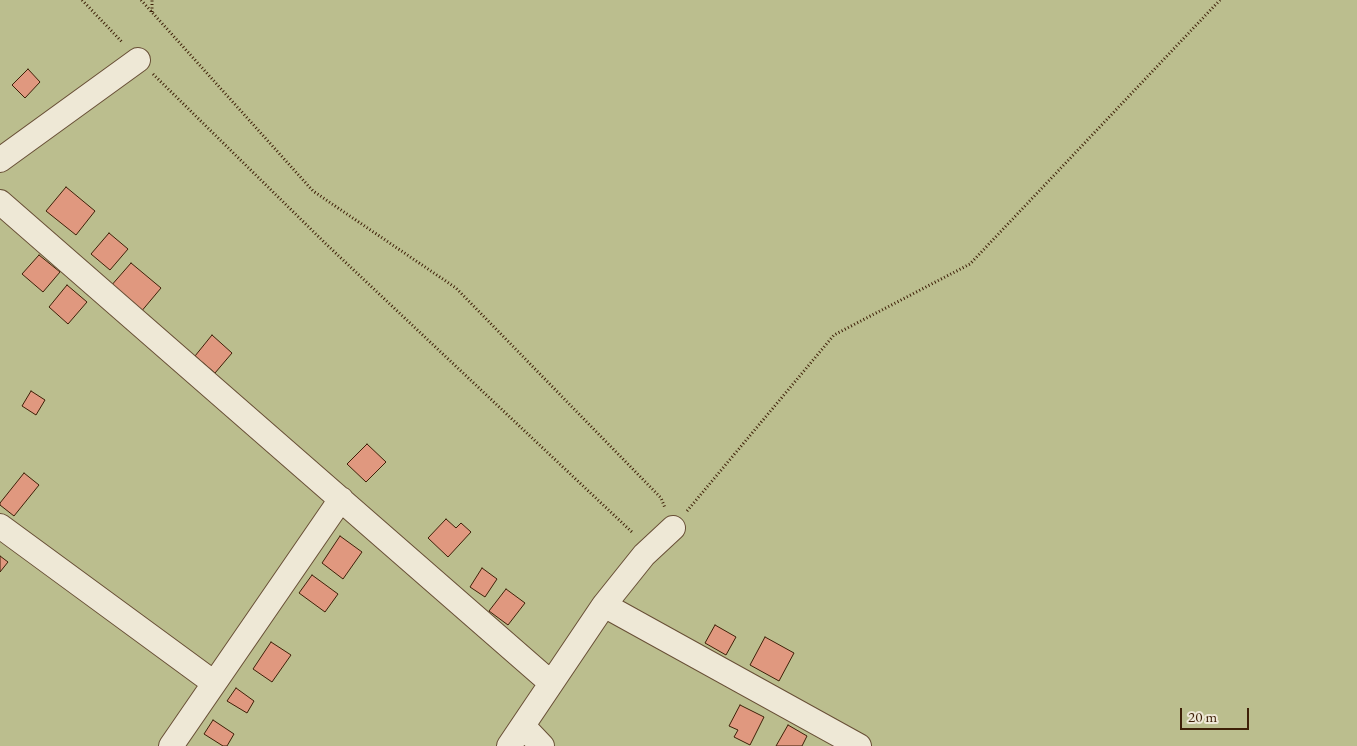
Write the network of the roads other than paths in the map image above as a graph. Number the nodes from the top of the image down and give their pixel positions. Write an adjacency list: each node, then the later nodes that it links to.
1 (138, 60): 2 (street)
2 (0, 160)
3 (0, 202): 4 (street)
4 (341, 499): 8 (street); 9 (street)
5 (0, 526): 8 (street)
6 (673, 528): 7 (street)
7 (604, 605): 9 (street); 14 (street)
8 (214, 683): 11 (street)
9 (551, 683): 10 (street)
10 (523, 726): 12 (street); 13 (street)
11 (171, 746)
12 (509, 746)
13 (542, 746)
14 (859, 746)

